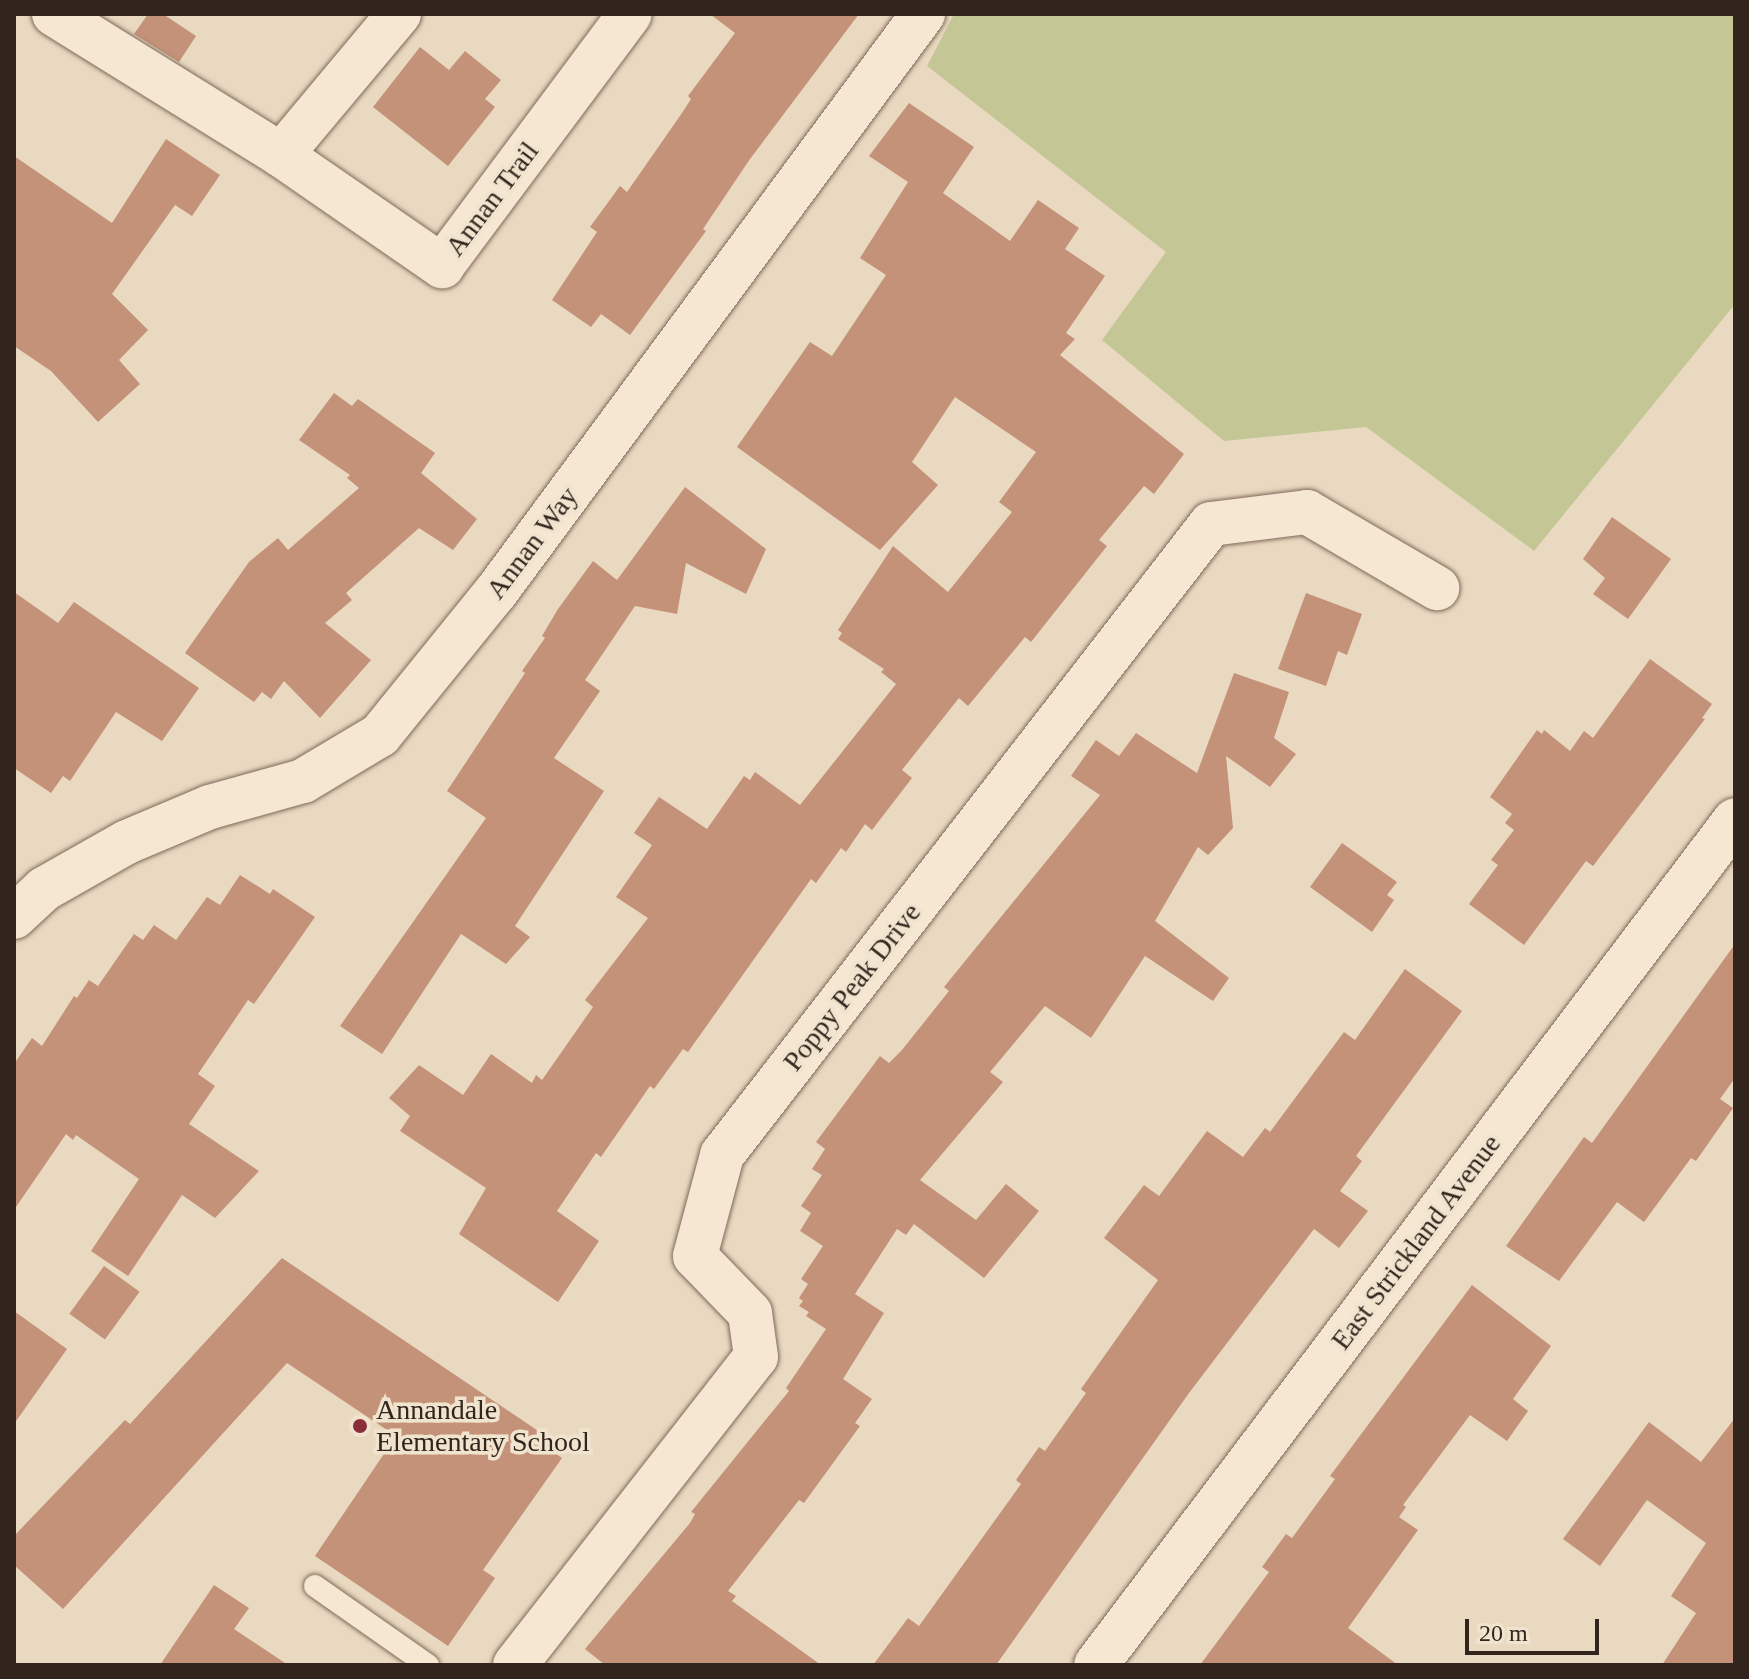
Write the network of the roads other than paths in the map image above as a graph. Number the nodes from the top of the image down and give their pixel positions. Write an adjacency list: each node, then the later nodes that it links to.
1 (54, 14): 5 (street, Annan Trail)
2 (399, 14): 5 (street)
3 (630, 14): 5 (street, Annan Trail)
4 (923, 14): 8 (street, Annan Way)
5 (281, 155)
6 (1437, 588): 11 (street, Poppy Peak Drive)
7 (1735, 820): 12 (street, East Strickland Avenue)
8 (14, 917)
9 (315, 1586): 10 (lane)
10 (428, 1665)
11 (515, 1665)
12 (1096, 1665)

